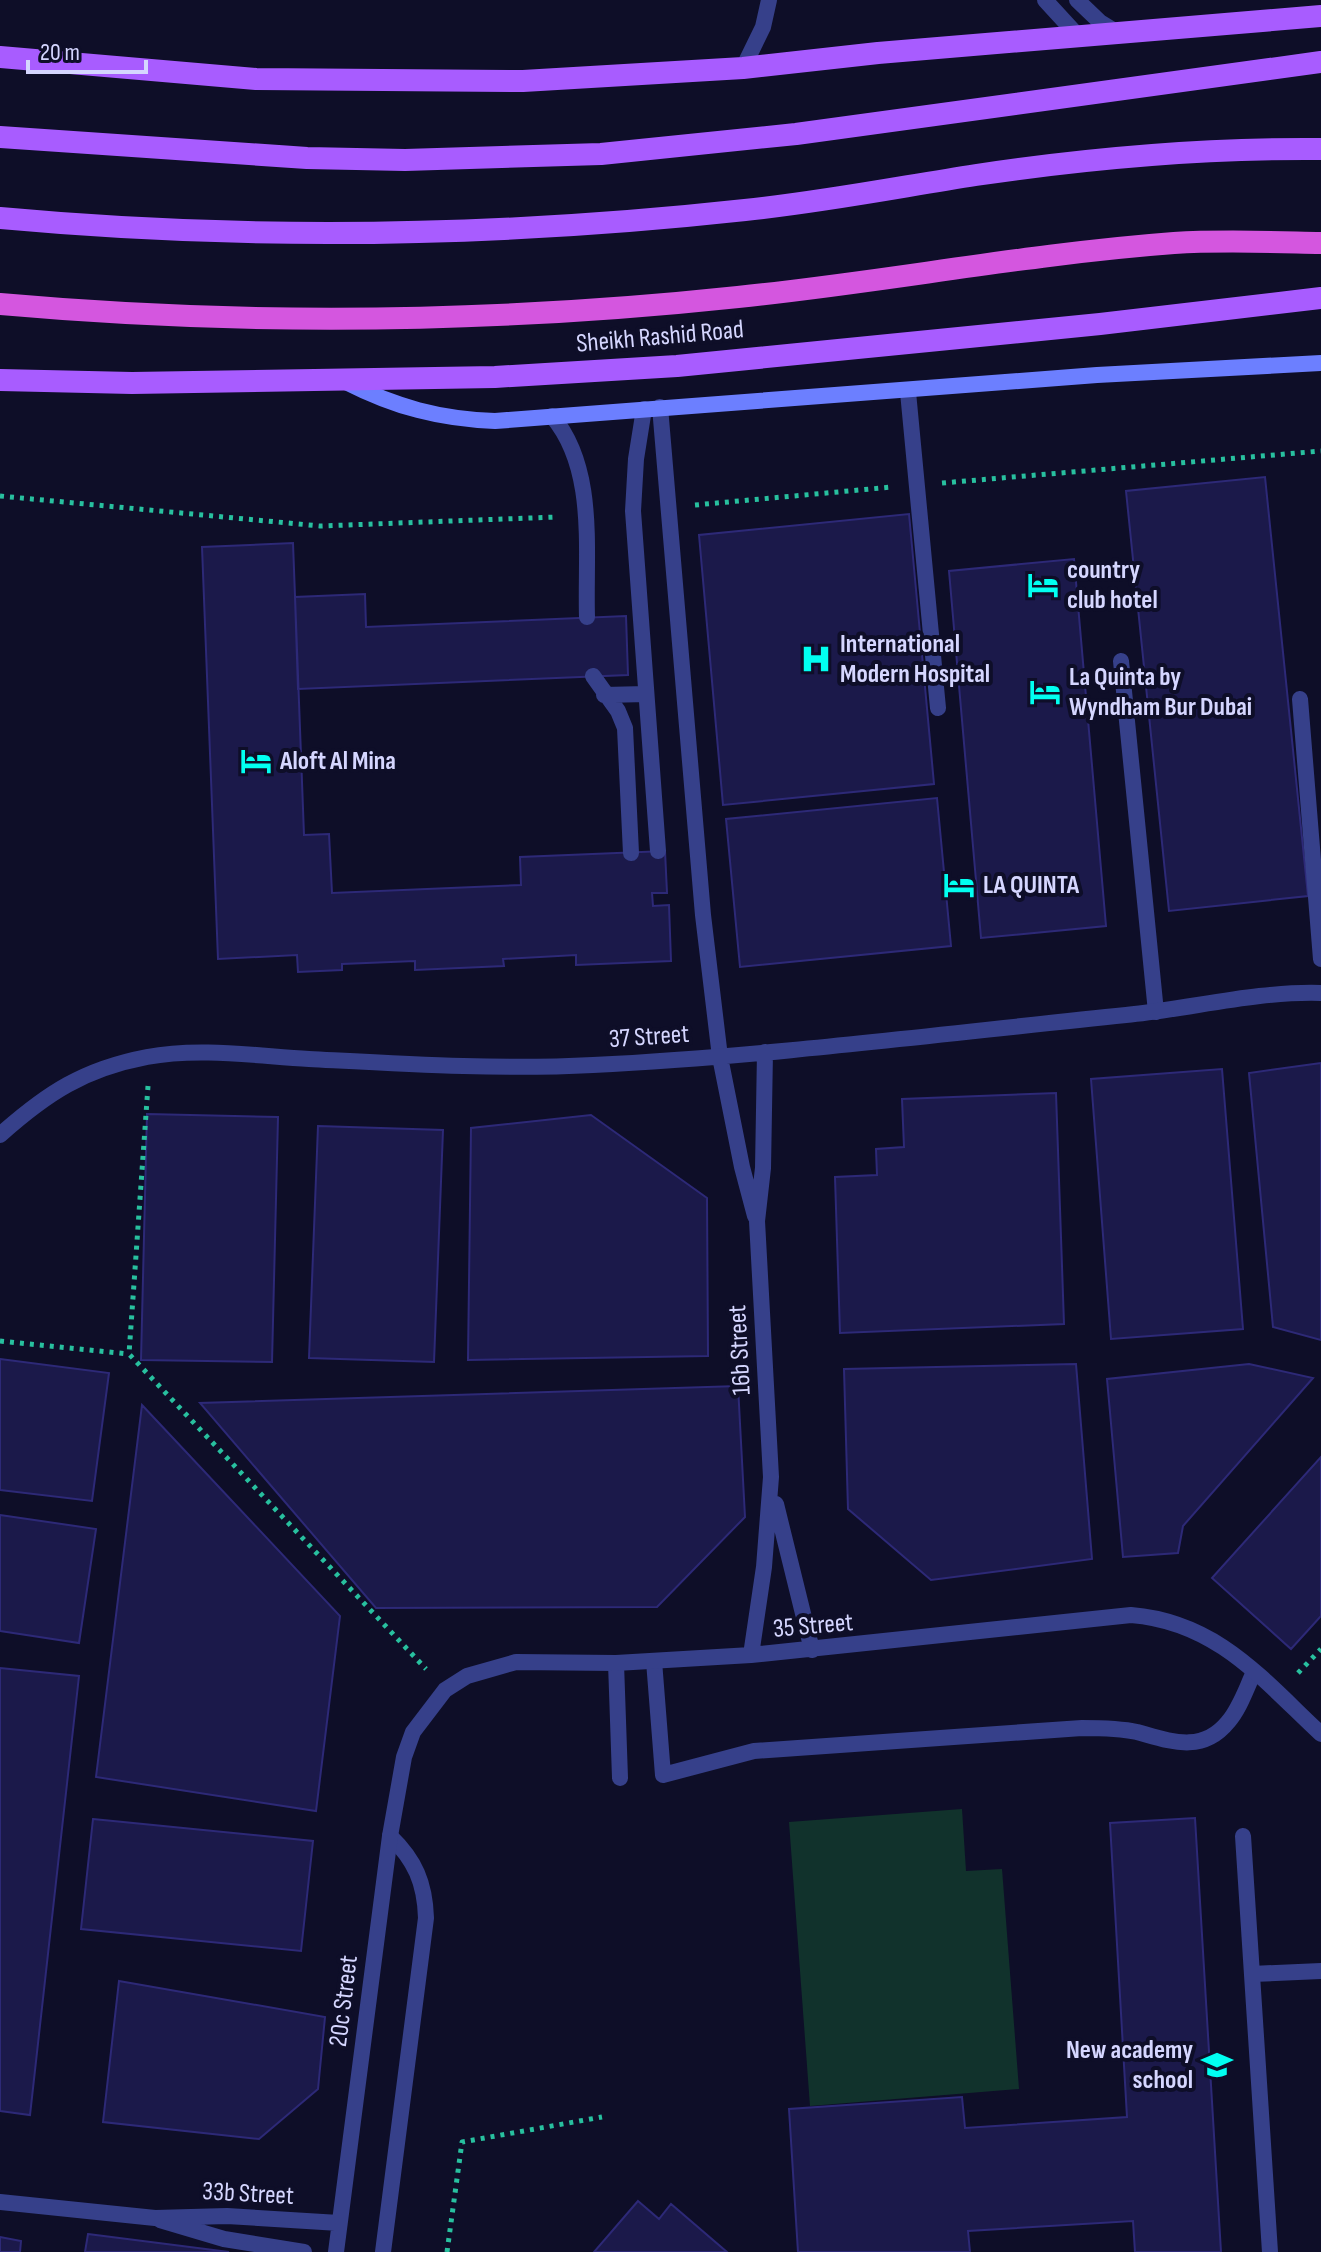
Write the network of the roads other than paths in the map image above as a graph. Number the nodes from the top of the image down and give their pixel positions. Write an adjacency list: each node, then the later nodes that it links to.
1 (769, 0): 9 (street)
2 (1045, 0): 6 (street)
3 (1077, 0): 5 (street)
4 (1321, 16): 5 (main road)
5 (1118, 33): 6 (main road)
6 (1078, 36): 9 (main road)
7 (0, 57): 9 (main road)
8 (1321, 62): 10 (main road)
9 (743, 68)
10 (0, 137)
11 (1321, 149): 12 (main road)
12 (0, 218)
13 (1321, 243): 15 (highway)
14 (1321, 298): 18 (main road, Sheikh Rashid Road)
15 (0, 304)
16 (1321, 363): 19 (main road)
17 (0, 380): 18 (main road, Sheikh Rashid Road)
18 (344, 381): 21 (main road)
19 (908, 392): 20 (main road); 28 (street)
20 (652, 408): 21 (main road); 25 (street); 35 (street, 16b Street)
21 (552, 416): 22 (street)
22 (587, 617)
23 (1121, 661): 33 (street)
24 (593, 676): 26 (street)
25 (646, 694): 26 (street); 29 (street)
26 (604, 695): 30 (street)
27 (1300, 699): 31 (street)
28 (938, 708)
29 (658, 851)
30 (631, 853)
31 (1321, 959)
32 (1321, 993): 33 (street, 37 Street)
33 (1156, 1012): 34 (street, 37 Street)
34 (765, 1052): 35 (street, 37 Street); 37 (street, 16b Street)
35 (720, 1057): 36 (street, 37 Street); 37 (street, 16b Street)
36 (0, 1135)
37 (757, 1221): 38 (street, 16b Street)
38 (771, 1477): 39 (street, 16b Street); 40 (street, 16b Street)
39 (812, 1650): 40 (street, 35 Street); 43 (street, 35 Street)
40 (751, 1655): 41 (street, 35 Street)
41 (654, 1661): 42 (street, 35 Street); 43 (street)
42 (616, 1663): 45 (street, 35 Street); 46 (street)
43 (1254, 1672): 44 (street, 35 Street)
44 (1321, 1734)
45 (404, 1757): 47 (street, 20c Street)
46 (620, 1778)
47 (390, 1836): 53 (street, 20c Street); 56 (street)
48 (1243, 1836): 50 (street)
49 (1321, 1971): 50 (street)
50 (1252, 1974): 57 (street)
51 (0, 2202): 52 (street, 33b Street)
52 (155, 2218): 53 (street, 33b Street); 54 (street, 33b Street)
53 (339, 2223): 55 (street, 20c Street)
54 (304, 2252)
55 (336, 2252)
56 (383, 2252)
57 (1270, 2252)

